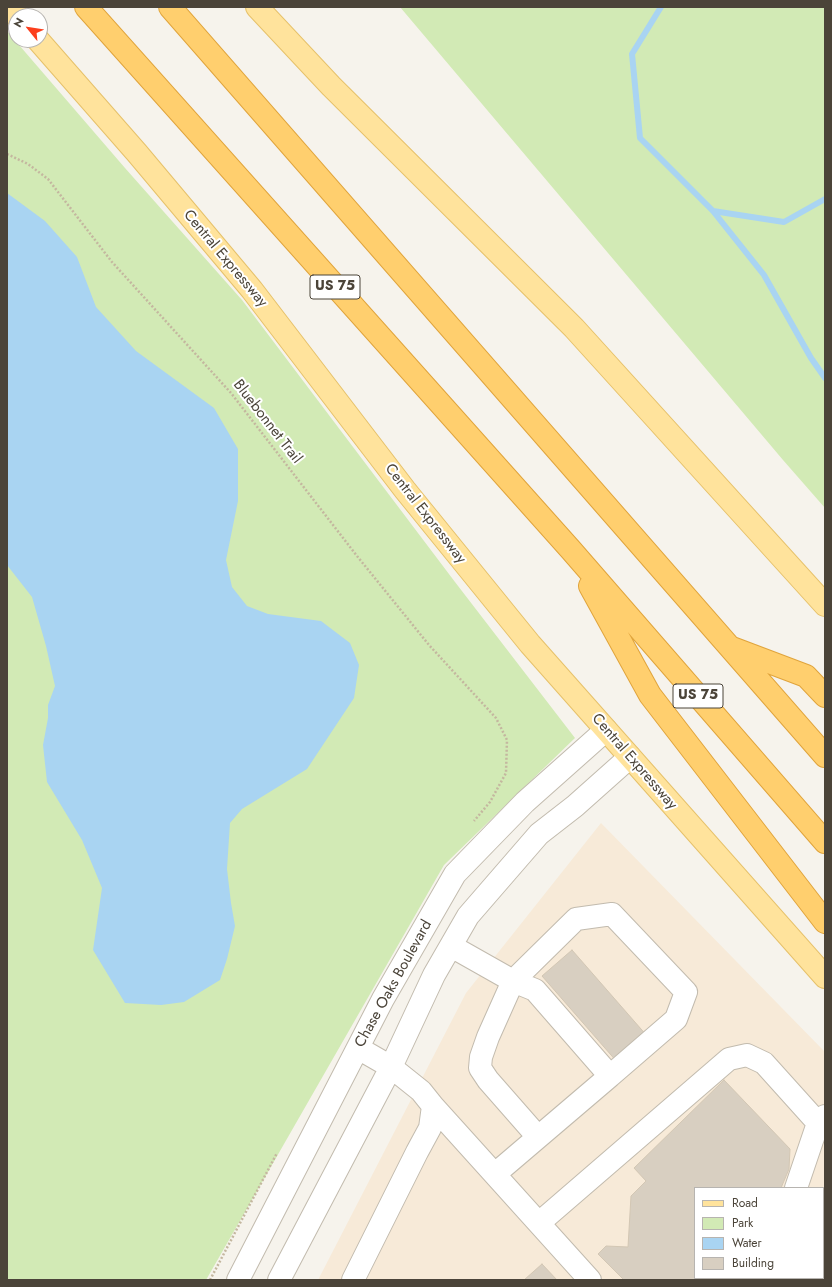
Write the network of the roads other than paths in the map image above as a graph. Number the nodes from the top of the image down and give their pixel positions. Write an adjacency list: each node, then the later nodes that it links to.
1 (170, 7): 7 (highway)
2 (257, 7): 6 (main road)
3 (93, 15): 5 (highway, US 75)
4 (45, 48): 9 (main road, Central Expressway)
5 (571, 550): 12 (highway, US 75); 13 (highway)
6 (825, 605)
7 (729, 646): 8 (highway); 10 (highway)
8 (825, 696)
9 (606, 730): 11 (main road, Central Expressway); 17 (street, Chase Oaks Boulevard)
10 (825, 756)
11 (630, 757): 14 (street, Chase Oaks Boulevard); 15 (main road, Central Expressway)
12 (825, 842)
13 (825, 922)
14 (451, 946): 16 (street); 18 (street, Chase Oaks Boulevard)
15 (825, 977)
16 (513, 981): 19 (street); 19 (street); 22 (street)
17 (358, 1048): 18 (street); 26 (street, Chase Oaks Boulevard)
18 (391, 1067): 20 (street); 27 (street, Chase Oaks Boulevard)
19 (610, 1076): 22 (street)
20 (433, 1106): 23 (street); 28 (street)
21 (823, 1121): 24 (street); 25 (street)
22 (538, 1138): 23 (street)
23 (495, 1174): 25 (street)
24 (796, 1187)
25 (539, 1223): 29 (street)
26 (238, 1280)
27 (279, 1280)
28 (353, 1280)
29 (590, 1280)

